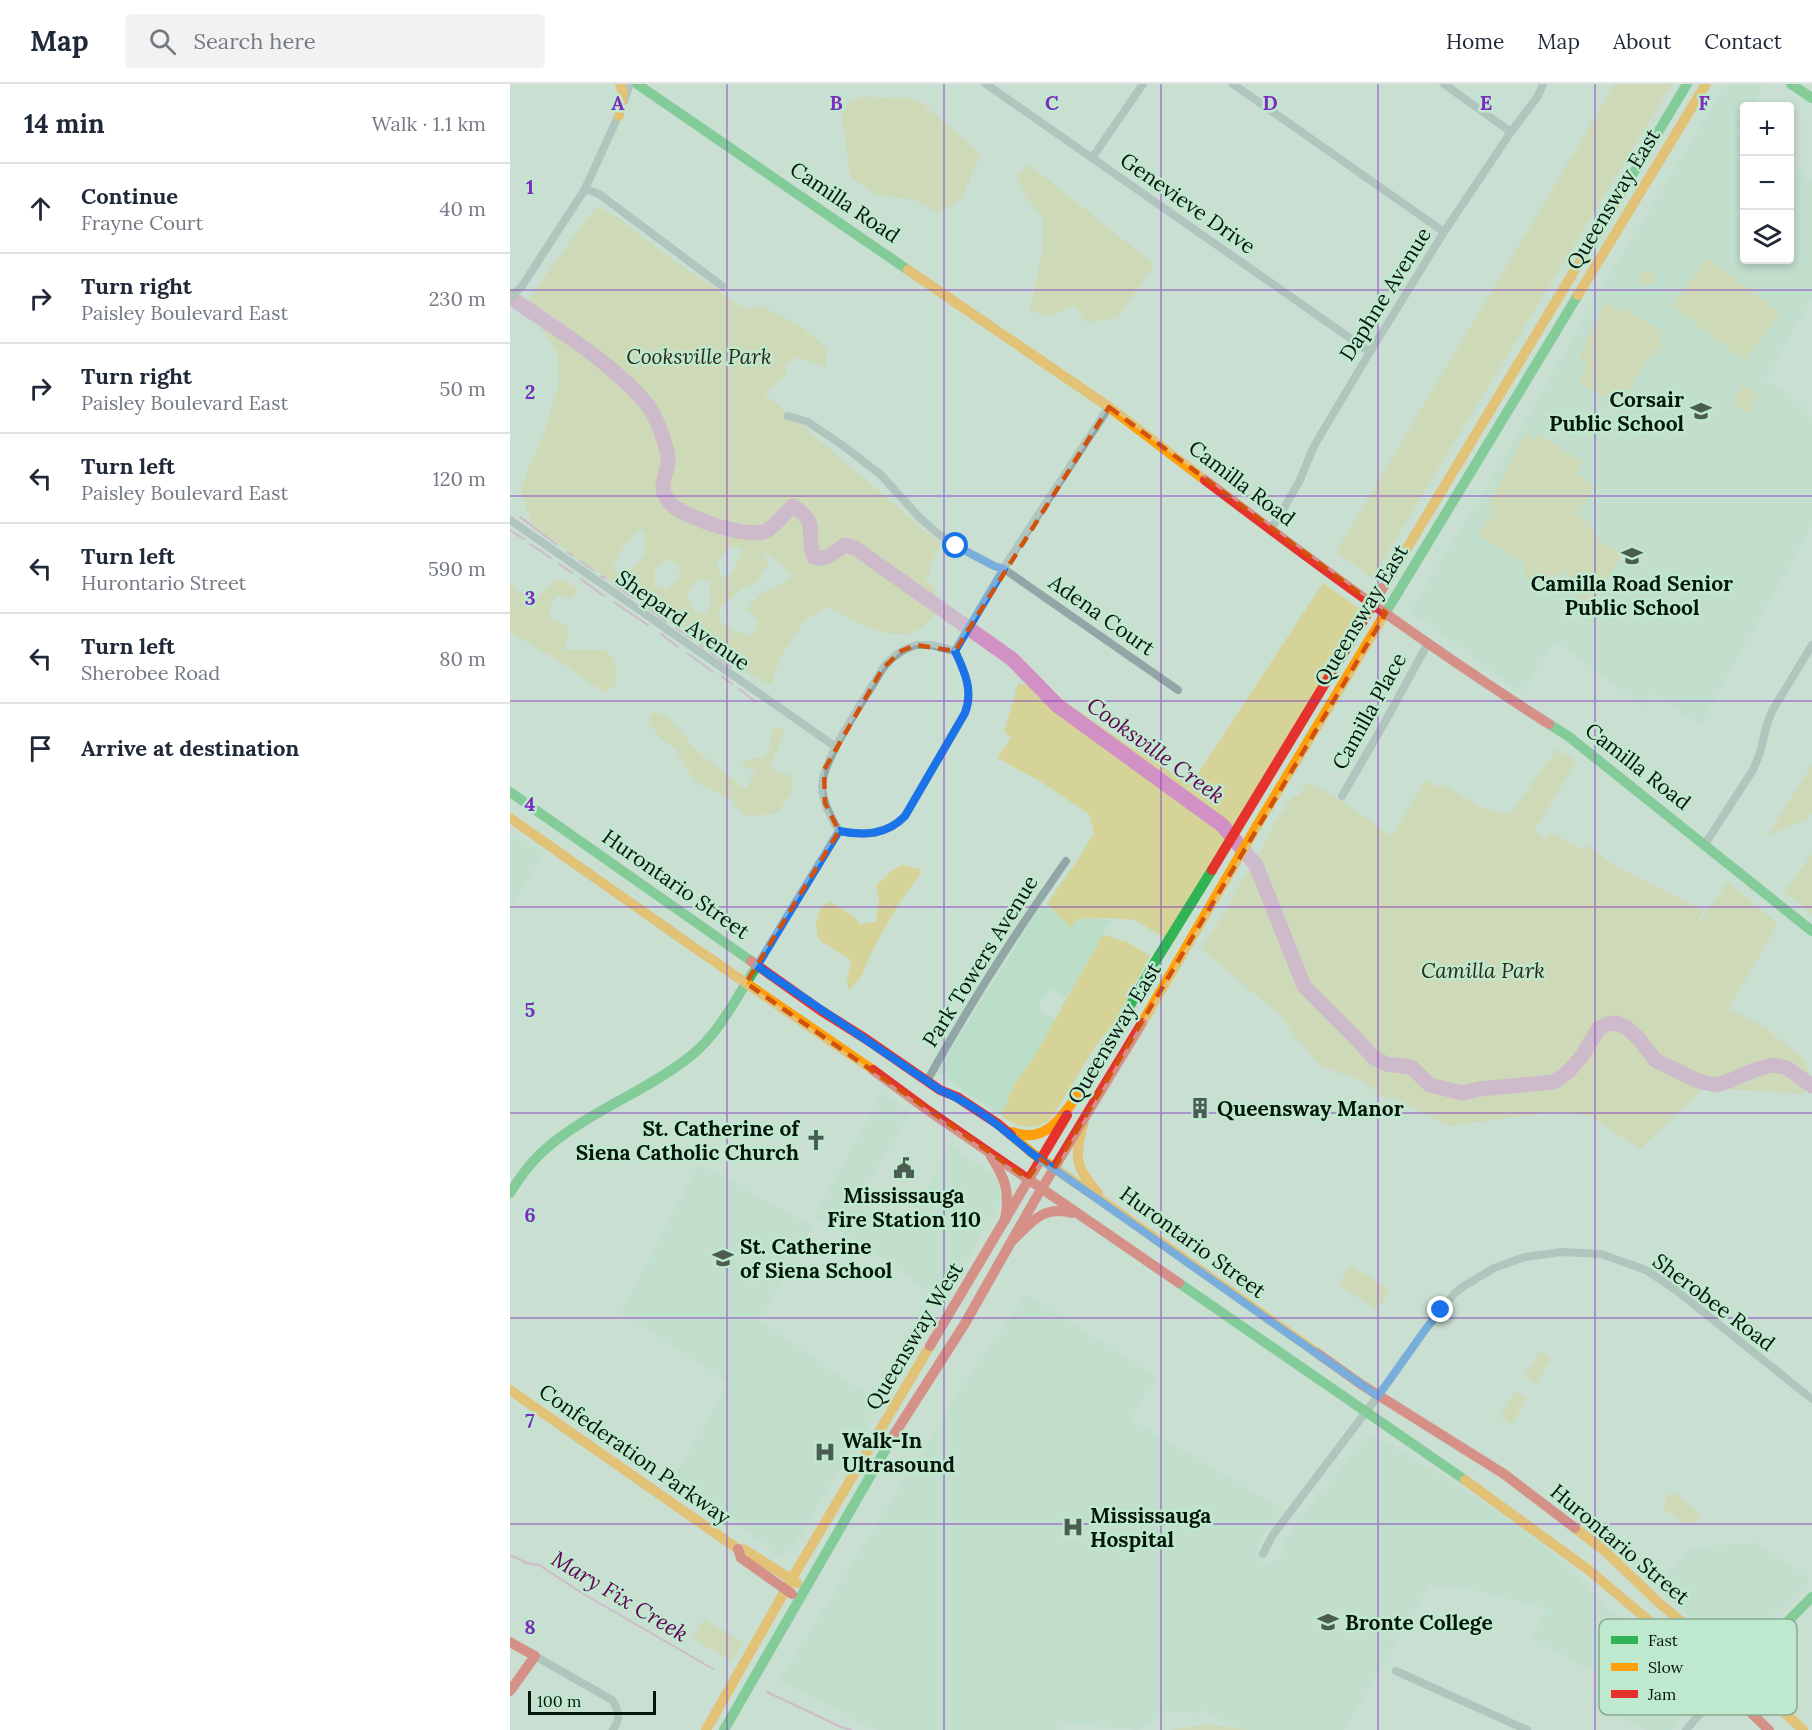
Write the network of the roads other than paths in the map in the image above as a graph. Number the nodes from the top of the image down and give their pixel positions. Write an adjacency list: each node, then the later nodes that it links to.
1 (620, 84): 13 (main road)
2 (630, 84): 13 (street)
3 (637, 84): 21 (main road, Camilla Road)
4 (986, 84): 15 (street, Genevieve Drive)
5 (1143, 84): 15 (street)
6 (1233, 84): 17 (street)
7 (1444, 84): 14 (street)
8 (1543, 84): 14 (street, Daphne Avenue)
9 (1688, 84): 26 (main road, Queensway East)
10 (1706, 84): 27 (main road, Queensway East)
11 (1791, 84): 12 (main road)
12 (1812, 98)
13 (619, 116): 16 (street)
14 (1511, 132): 17 (street, Daphne Avenue)
15 (1092, 158): 20 (street, Genevieve Drive)
16 (585, 189): 18 (street); 19 (street)
17 (1444, 232): 20 (street, Daphne Avenue)
18 (722, 286)
19 (513, 295)
20 (1370, 352): 24 (street, Daphne Avenue)
21 (1109, 406): 24 (main road, Camilla Road); 25 (street)
22 (788, 416): 25 (street, Adena Court)
23 (510, 520): 32 (street, Shepard Avenue)
24 (1270, 529): 26 (main road, Camilla Road)
25 (1004, 569): 30 (street); 31 (street, Adena Court)
26 (1373, 603): 27 (main road, Camilla Road); 43 (main road, Queensway East)
27 (1386, 613): 28 (main road, Camilla Road); 44 (main road, Queensway East)
28 (1428, 643): 34 (street, Camilla Place); 37 (main road, Camilla Road)
29 (1812, 645): 37 (street)
30 (957, 647): 32 (street); 36 (street)
31 (1178, 690)
32 (836, 747): 36 (street)
33 (510, 792): 40 (main road, Hurontario Street)
34 (1342, 796)
35 (510, 818): 41 (main road, Hurontario Street)
36 (839, 831): 40 (street)
37 (1705, 844): 39 (main road, Camilla Road)
38 (1066, 861): 42 (street, Park Towers Avenue)
39 (1812, 931)
40 (757, 966): 41 (main road); 42 (main road, Hurontario Street)
41 (746, 983): 46 (main road, Hurontario Street); 51 (main road)
42 (927, 1081): 45 (main road, Hurontario Street)
43 (1080, 1091): 45 (main road); 47 (main road, Queensway East)
44 (1084, 1121): 48 (main road, Queensway East); 52 (main road)
45 (998, 1124): 47 (main road, Hurontario Street)
46 (987, 1150): 49 (main road, Hurontario Street); 54 (main road)
47 (1041, 1159): 48 (main road, Hurontario Street); 49 (main road, Queensway East)
48 (1054, 1169): 50 (main road, Queensway East); 52 (main road, Hurontario Street)
49 (1028, 1179): 50 (main road, Hurontario Street); 54 (main road, Queensway West)
50 (1042, 1188): 53 (main road, Hurontario Street); 55 (main road, Queensway West)
51 (510, 1193)
52 (1111, 1207): 57 (main road, Hurontario Street)
53 (1084, 1217): 55 (main road); 59 (main road, Hurontario Street)
54 (1005, 1220): 61 (main road, Queensway West)
55 (1013, 1240): 62 (main road, Queensway West)
56 (510, 1390): 61 (main road, Confederation Parkway)
57 (1378, 1396): 58 (street, Sherobee Road); 59 (street, Sherobee Road); 65 (main road, Hurontario Street)
58 (1812, 1399)
59 (1366, 1411): 60 (street, Sherobee Road); 64 (main road, Hurontario Street)
60 (1263, 1554)
61 (789, 1585): 62 (main road, Confederation Parkway); 75 (main road, Queensway West)
62 (802, 1594): 76 (main road, Queensway West)
63 (1812, 1597): 66 (main road)
64 (1649, 1619)
65 (1678, 1619)
66 (1790, 1619)
67 (510, 1642): 68 (main road)
68 (535, 1656): 70 (main road); 74 (street)
69 (1396, 1671): 77 (street)
70 (510, 1691)
71 (1699, 1715): 78 (street)
72 (1753, 1715): 79 (main road, Hurontario Street)
73 (1787, 1715): 80 (main road, Hurontario Street)
74 (613, 1730)
75 (706, 1730)
76 (724, 1730)
77 (1527, 1730)
78 (1686, 1730)
79 (1769, 1730)
80 (1803, 1730)

